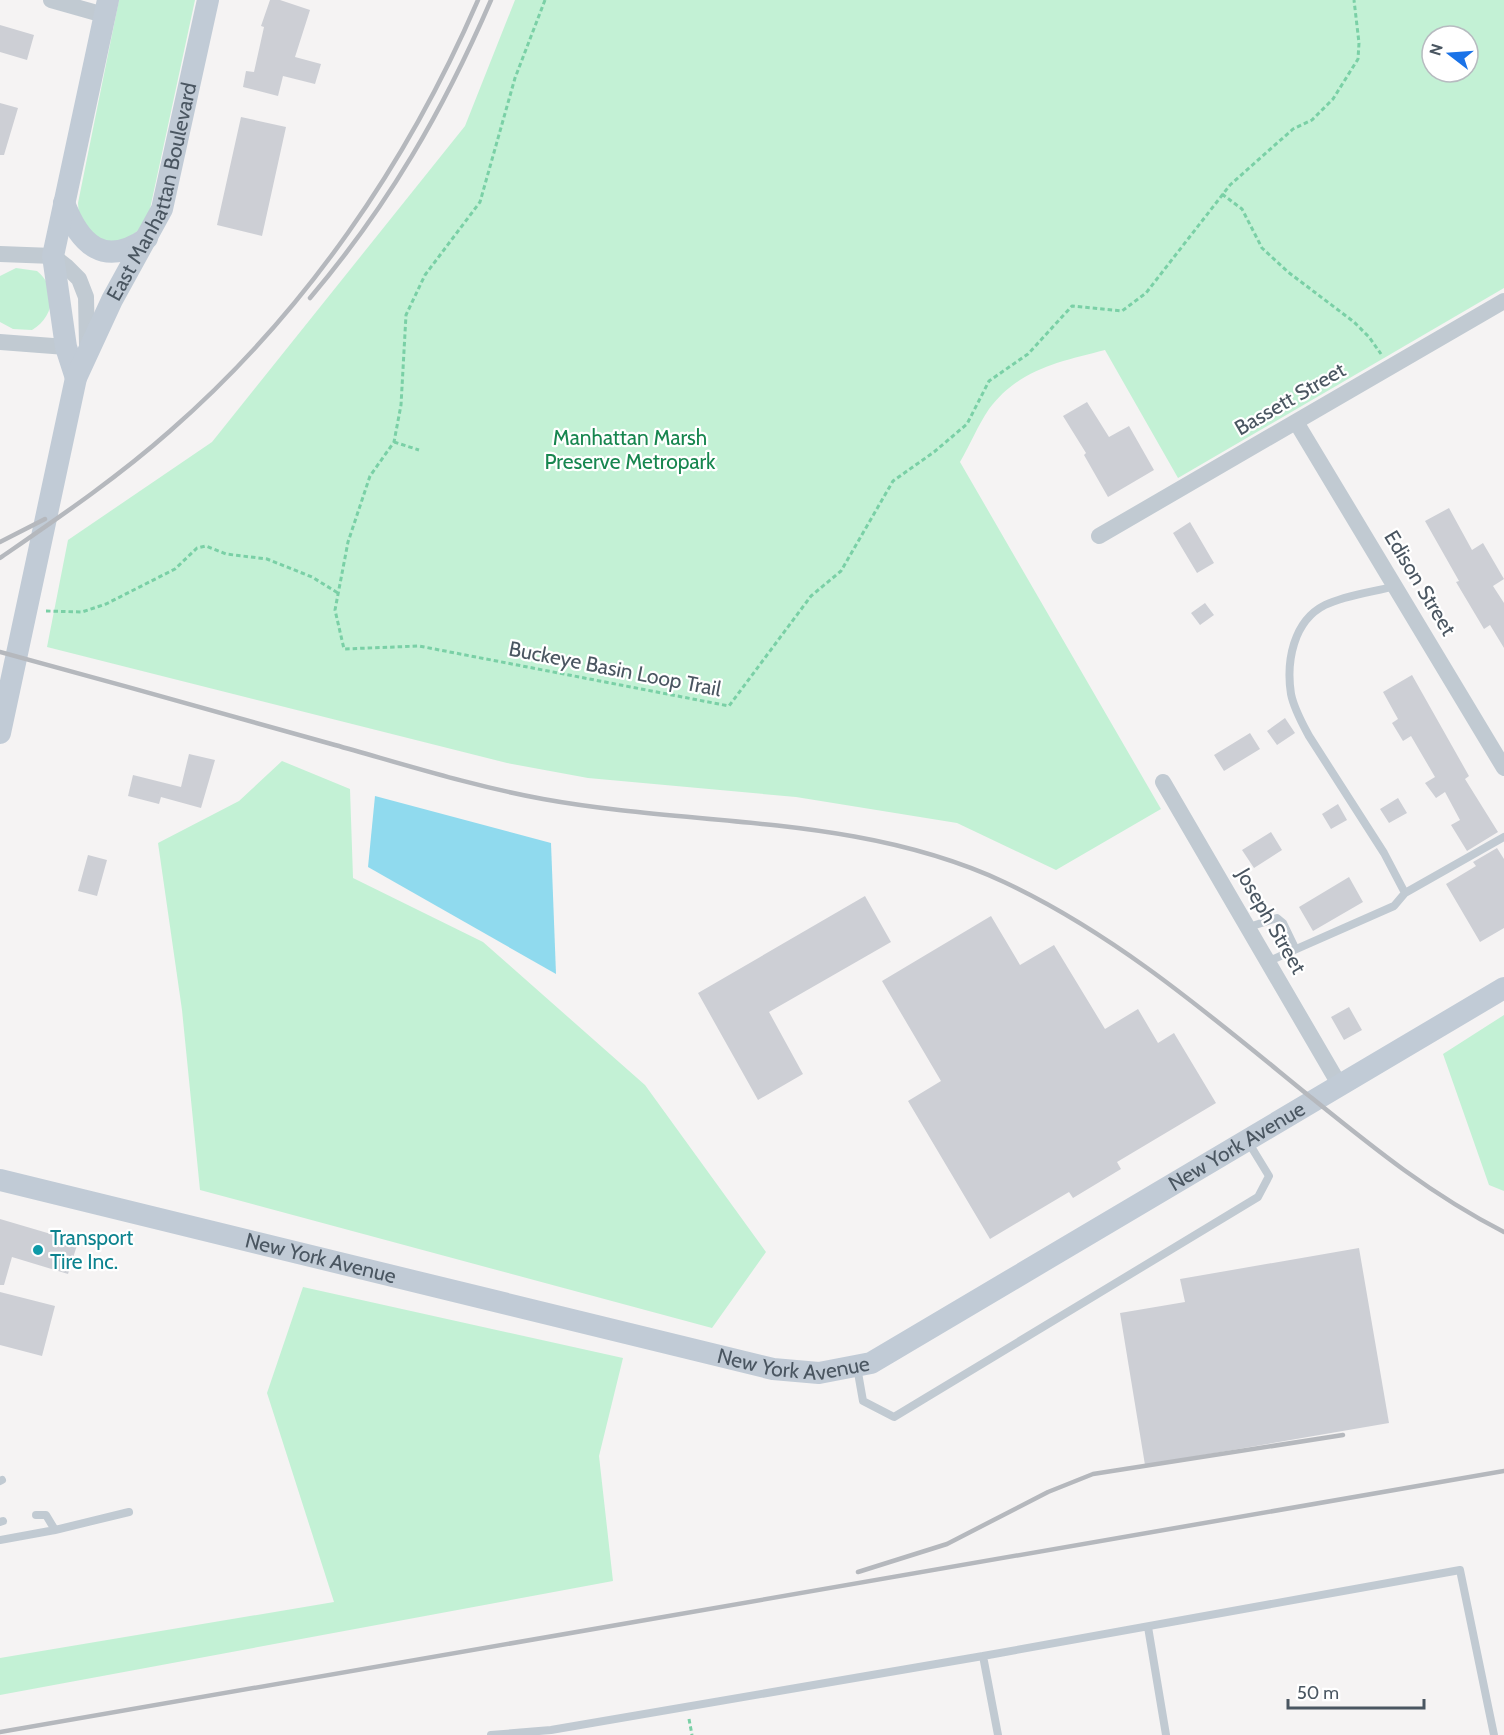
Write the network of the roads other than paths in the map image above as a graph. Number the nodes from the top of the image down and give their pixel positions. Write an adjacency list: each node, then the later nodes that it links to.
1 (51, 0): 3 (street)
2 (208, 0): 5 (street, East Manhattan Boulevard)
3 (106, 8): 4 (street)
4 (64, 203): 5 (street); 7 (street)
5 (147, 238): 11 (street, East Manhattan Boulevard)
6 (0, 254): 7 (street)
7 (53, 256): 10 (street); 11 (street)
8 (1504, 301): 13 (street, Bassett Street)
9 (0, 342): 10 (street)
10 (66, 347): 12 (street)
11 (87, 356): 12 (street, East Manhattan Boulevard)
12 (76, 378): 16 (street, East Manhattan Boulevard)
13 (1296, 422): 14 (street, Bassett Street); 15 (street, Edison Street)
14 (1099, 536)
15 (1396, 586): 17 (street, Edison Street); 20 (lane)
16 (0, 733)
17 (1504, 768)
18 (1163, 782): 21 (street, Joseph Street)
19 (1504, 837): 20 (lane)
20 (1405, 893): 22 (lane)
21 (1249, 927): 22 (lane); 23 (street, Joseph Street)
22 (1295, 948): 23 (lane)
23 (1269, 961): 25 (street, Joseph Street)
24 (1504, 988): 25 (street, New York Avenue)
25 (1339, 1083): 26 (street, New York Avenue)
26 (1247, 1139): 28 (street, New York Avenue); 28 (lane)
27 (0, 1180): 28 (street, New York Avenue)
28 (857, 1367)
29 (129, 1512): 31 (lane)
30 (36, 1515): 31 (lane)
31 (55, 1530): 32 (lane)
32 (0, 1540)
33 (1148, 1627): 34 (lane); 38 (lane); 39 (lane)
34 (983, 1656): 35 (lane); 37 (lane)
35 (567, 1731): 36 (lane)
36 (491, 1735)
37 (998, 1735)
38 (1166, 1735)
39 (1494, 1735)

